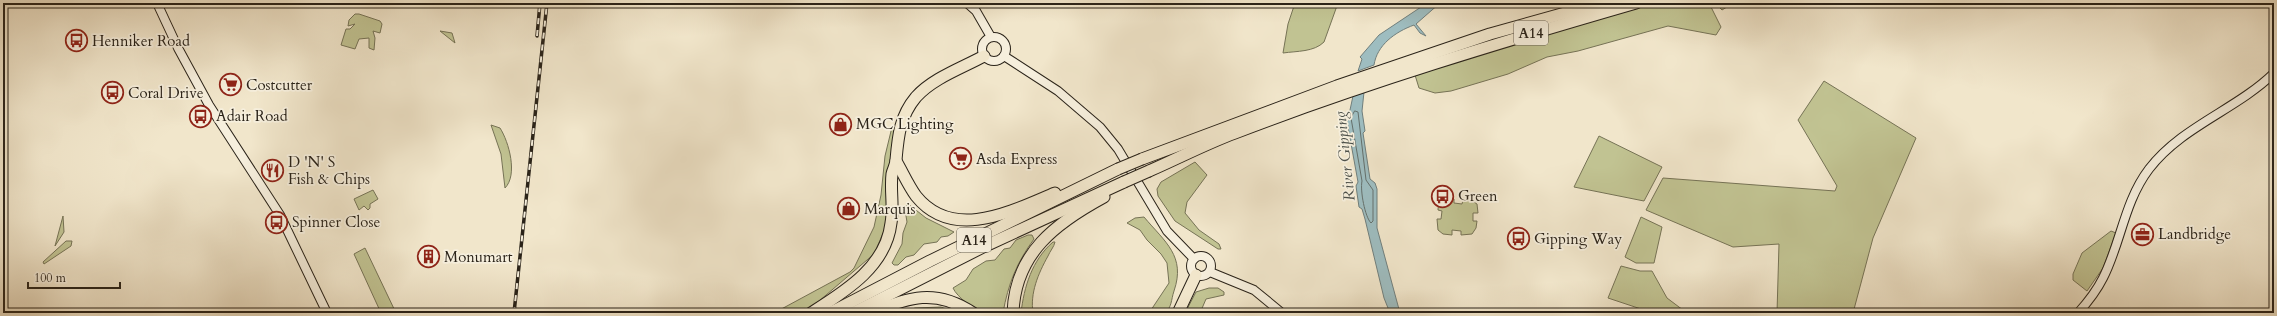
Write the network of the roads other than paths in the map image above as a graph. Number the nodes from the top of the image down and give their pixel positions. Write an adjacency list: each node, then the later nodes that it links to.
1 (157, 3): 15 (main road)
2 (967, 3): 5 (main road)
3 (1600, 3): 10 (highway, A14, bridge)
4 (1636, 3): 11 (highway, A14)
5 (991, 37): 6 (main road); 7 (main road)
6 (984, 56): 7 (main road); 9 (highway)
7 (1004, 56): 12 (main road)
8 (2274, 73): 24 (main road)
9 (896, 162): 10 (highway); 16 (highway)
10 (1118, 169): 17 (highway, A14)
11 (1125, 184): 18 (highway, A14); 21 (highway)
12 (1194, 259): 13 (main road); 14 (main road)
13 (1210, 272): 14 (main road); 23 (main road)
14 (1196, 276): 22 (highway)
15 (327, 313)
16 (811, 313)
17 (830, 313)
18 (853, 313)
19 (871, 313): 20 (highway)
20 (973, 313)
21 (1013, 313)
22 (1178, 313)
23 (1282, 313)
24 (2078, 313)

